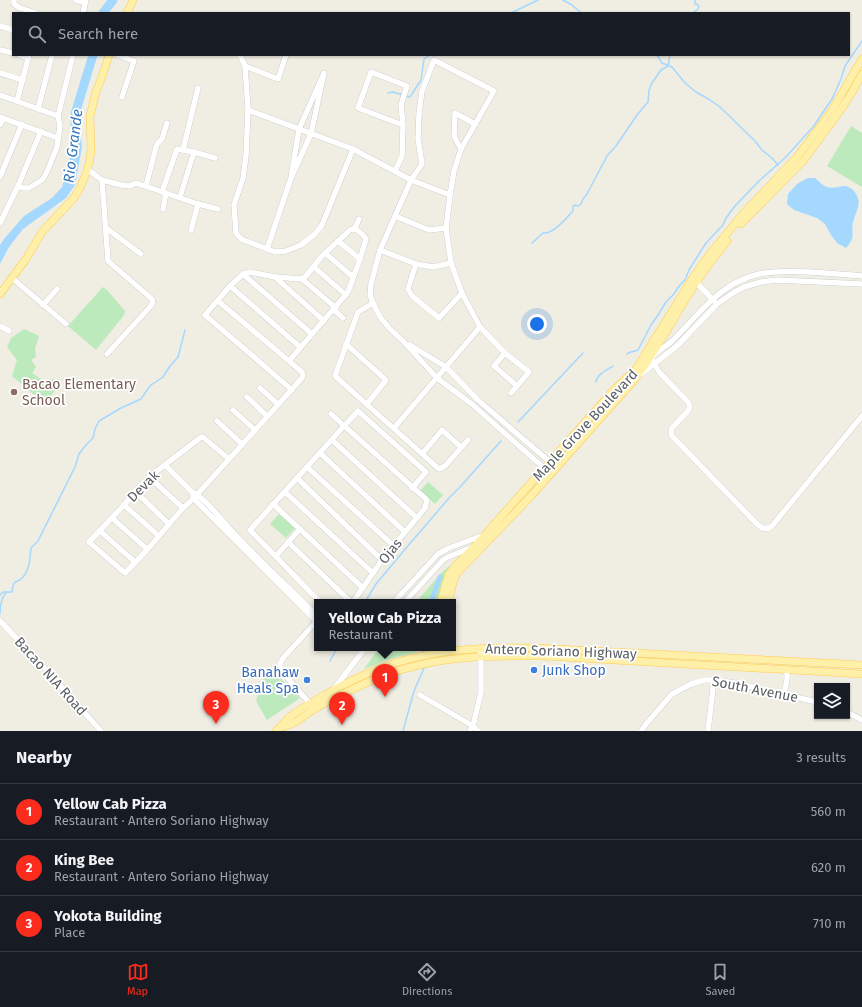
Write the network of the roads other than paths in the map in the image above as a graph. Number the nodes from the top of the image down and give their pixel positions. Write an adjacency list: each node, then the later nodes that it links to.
1 (76, 0): 4 (street)
2 (133, 0): 7 (main road)
3 (14, 2): 5 (street)
4 (86, 2): 6 (street)
5 (33, 12)
6 (83, 12)
7 (127, 12)
8 (0, 26): 9 (street)
9 (12, 30)
10 (0, 50): 11 (street)
11 (12, 53)
12 (28, 56): 23 (street)
13 (52, 56): 28 (street)
14 (73, 56): 30 (street)
15 (109, 56): 46 (main road)
16 (121, 56): 26 (street)
17 (240, 56): 20 (street)
18 (286, 56): 20 (street)
19 (862, 59): 110 (main road)
20 (245, 66): 29 (street)
21 (0, 73): 23 (street)
22 (862, 74): 82 (main road, Maple Grove Boulevard)
23 (23, 80): 27 (street)
24 (198, 88): 43 (street)
25 (0, 95): 27 (street)
26 (122, 97)
27 (17, 101): 28 (street)
28 (38, 109): 30 (street)
29 (248, 110): 37 (street); 68 (street)
30 (58, 116): 40 (street)
31 (2, 117): 33 (street); 35 (street)
32 (168, 123): 53 (street)
33 (22, 124): 38 (street); 48 (street)
34 (475, 124): 42 (street); 42 (street); 51 (street)
35 (0, 125)
36 (403, 125): 36 (street); 47 (street)
37 (299, 129): 39 (street); 39 (street); 49 (street)
38 (41, 131): 40 (street); 52 (street)
39 (311, 134): 41 (street); 49 (street)
40 (58, 138): 52 (street)
41 (353, 149): 47 (street); 68 (street)
42 (461, 149): 55 (street)
43 (183, 150): 44 (street); 54 (street)
44 (194, 152): 45 (street); 56 (street)
45 (215, 158)
46 (87, 169): 50 (street); 80 (main road)
47 (395, 171): 51 (street)
48 (0, 177)
49 (290, 178): 68 (street)
50 (102, 180): 53 (street); 63 (street)
51 (411, 180): 55 (street); 60 (street)
52 (18, 186): 62 (street)
53 (146, 186): 54 (street)
54 (164, 192): 56 (street); 58 (street)
55 (450, 195): 65 (street)
56 (180, 197): 57 (street)
57 (198, 204): 59 (street); 66 (street)
58 (163, 209)
59 (218, 209)
60 (395, 216): 65 (street); 69 (street)
61 (359, 219): 64 (street)
62 (0, 223)
63 (106, 228): 71 (street); 106 (street)
64 (355, 228): 67 (street); 72 (street)
65 (446, 228): 73 (street)
66 (191, 230)
67 (338, 241): 70 (street); 72 (street)
68 (267, 249)
69 (380, 250): 74 (street); 91 (street)
70 (325, 253): 75 (street); 79 (street)
71 (141, 254)
72 (360, 259): 79 (street)
73 (451, 263): 74 (street); 86 (street)
74 (416, 264): 86 (street)
75 (314, 267): 81 (street); 88 (street)
76 (243, 274): 78 (street); 84 (street); 101 (street)
77 (862, 276): 89 (street, Maple Grove Boulevard)
78 (275, 277): 81 (street); 96 (street)
79 (353, 277): 88 (street)
80 (12, 278): 87 (main road); 93 (street)
81 (302, 279): 94 (street)
82 (696, 282): 89 (street); 107 (main road, Maple Grove Boulevard)
83 (862, 284): 92 (street, Maple Grove Boulevard)
84 (230, 286): 90 (street); 104 (street)
85 (57, 289): 93 (street)
86 (462, 293): 99 (street)
87 (0, 294)
88 (346, 295): 94 (street)
89 (712, 299): 92 (street); 107 (street, Maple Grove Boulevard)
90 (218, 301): 108 (street); 114 (street)
91 (373, 303): 102 (street); 103 (street)
92 (717, 304): 107 (street, Maple Grove Boulevard)
93 (43, 305): 97 (street)
94 (335, 309): 95 (street); 96 (street)
95 (343, 318)
96 (324, 321): 101 (street)
97 (66, 324)
98 (0, 326): 100 (street)
99 (480, 327): 105 (street); 109 (street)
100 (9, 331)
101 (312, 334): 104 (street)
102 (403, 341): 109 (street); 111 (street)
103 (346, 344): 119 (street); 119 (street)
104 (300, 347): 108 (street)
105 (505, 353): 112 (street); 112 (street)
106 (107, 354)
107 (653, 360): 110 (street, Maple Grove Boulevard); 124 (street); 156 (main road, Maple Grove Boulevard)
108 (289, 361): 114 (street)
109 (446, 367): 111 (street); 117 (street)
110 (636, 369): 136 (main road, Maple Grove Boulevard)
111 (437, 378): 120 (street); 127 (street)
112 (517, 386): 115 (street)
113 (260, 388): 118 (street)
114 (292, 390): 118 (street)
115 (511, 393)
116 (247, 397): 123 (street)
117 (478, 400): 120 (street); 136 (street)
118 (278, 404): 123 (street)
119 (366, 404): 127 (street)
120 (473, 405): 139 (street)
121 (233, 410): 128 (street)
122 (331, 414): 126 (street)
123 (267, 416): 128 (street)
124 (862, 416)
125 (217, 420): 131 (street)
126 (344, 426): 129 (street); 142 (street); 142 (street)
127 (394, 428): 134 (street)
128 (255, 430): 131 (street)
129 (332, 440): 133 (street); 150 (street)
130 (468, 440): 132 (street)
131 (242, 444): 135 (street)
132 (461, 447): 134 (street); 134 (street)
133 (320, 452): 138 (street); 154 (street)
134 (422, 454)
135 (228, 459): 137 (street, Devak); 145 (street)
136 (550, 462): 139 (main road, Maple Grove Boulevard)
137 (165, 465): 140 (street, Devak); 145 (street)
138 (307, 467): 141 (street); 158 (street)
139 (544, 468): 156 (main road, Maple Grove Boulevard)
140 (149, 478): 143 (street, Devak); 148 (street)
141 (297, 478): 144 (street); 162 (street)
142 (412, 488): 150 (street, Ojas)
143 (135, 491): 146 (street, Devak); 151 (street)
144 (285, 492): 147 (street); 164 (street)
145 (194, 495): 148 (street); 173 (street)
146 (124, 504): 149 (street, Devak); 155 (street)
147 (273, 504): 152 (street); 161 (street)
148 (183, 508): 151 (street)
149 (112, 518): 153 (street, Devak); 160 (street)
150 (417, 518): 154 (street, Ojas)
151 (169, 524): 155 (street)
152 (300, 529): 157 (street); 165 (street)
153 (100, 531): 163 (street); 163 (street, Devak)
154 (405, 532): 158 (street, Ojas)
155 (159, 536): 160 (street)
156 (486, 538): 159 (main road); 169 (street, Maple Grove Boulevard); 172 (main road)
157 (288, 542): 161 (street); 167 (street)
158 (394, 546): 162 (street, Ojas)
159 (474, 547): 170 (street); 171 (main road)
160 (147, 549): 163 (street)
161 (276, 556): 166 (street)
162 (382, 560): 164 (street, Ojas)
163 (135, 562)
164 (372, 573): 165 (street, Ojas)
165 (363, 588): 168 (street, Ojas)
166 (317, 599)
167 (349, 599)
168 (354, 599)
169 (397, 599)
170 (408, 599)
171 (442, 599)
172 (449, 599)
173 (314, 617)
174 (0, 621): 195 (street, Bacao NIA Road)
175 (314, 623): 190 (street)
176 (480, 648): 177 (main road, Antero Soriano Highway); 180 (street); 182 (main road, Antero Soriano Highway)
177 (456, 650)
178 (363, 651): 186 (street)
179 (433, 651): 181 (main road); 186 (main road, Antero Soriano Highway)
180 (481, 657): 181 (main road, Antero Soriano Highway); 183 (main road, Antero Soriano Highway); 193 (street)
181 (430, 662): 190 (main road, Antero Soriano Highway)
182 (862, 665)
183 (787, 670): 184 (main road, Antero Soriano Highway); 187 (street)
184 (862, 674)
185 (714, 680): 187 (street, South Avenue); 197 (street, South Avenue); 198 (street)
186 (332, 691): 190 (main road, Antero Soriano Highway)
187 (784, 694): 189 (street, South Avenue)
188 (420, 695): 193 (street)
189 (814, 701)
190 (312, 706): 194 (main road, Antero Soriano Highway)
191 (850, 714): 192 (street)
192 (862, 720)
193 (471, 729): 196 (street)
194 (278, 730)
195 (100, 731)
196 (478, 731)
197 (641, 731)
198 (708, 731)

